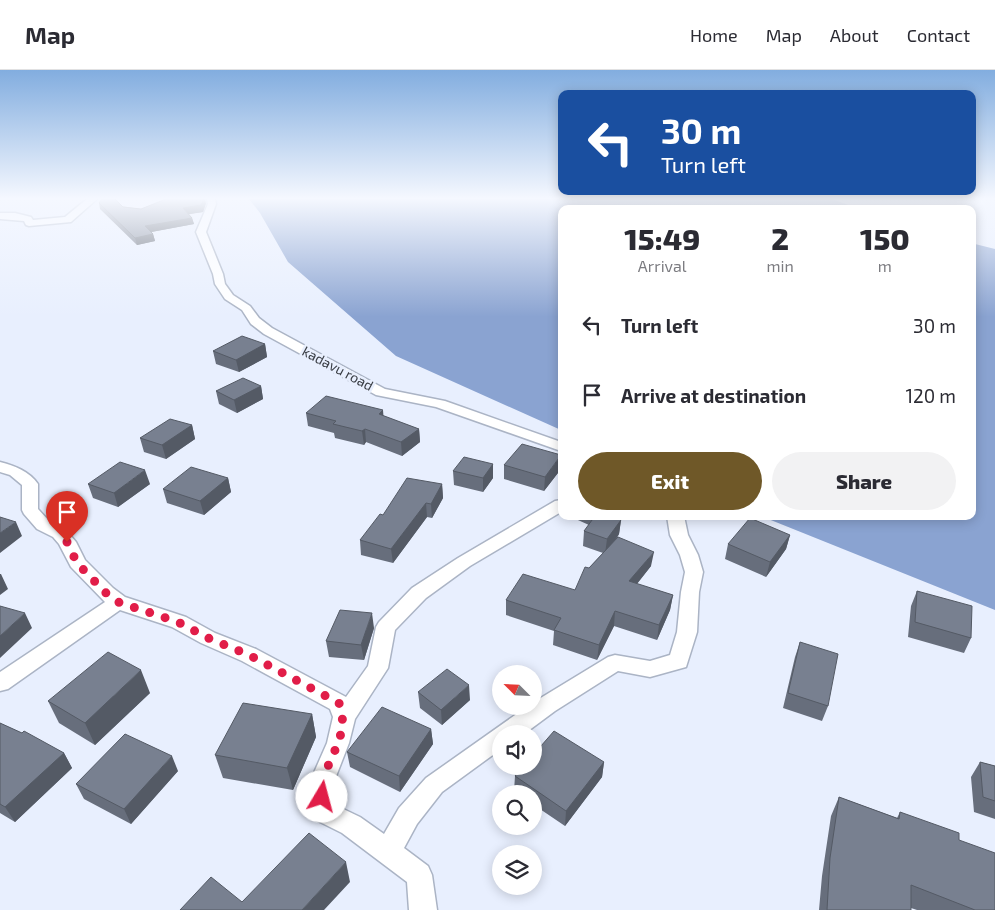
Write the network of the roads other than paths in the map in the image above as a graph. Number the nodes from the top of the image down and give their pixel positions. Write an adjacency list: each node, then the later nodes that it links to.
1 (204, 238): 2 (street, kadavu road)
2 (558, 446)
3 (0, 467): 6 (street)
4 (558, 507): 8 (street)
5 (676, 520): 9 (street)
6 (118, 602): 7 (street); 8 (street)
7 (0, 683)
8 (344, 717): 11 (street)
9 (519, 725)
10 (492, 743): 11 (street)
11 (388, 852): 12 (street)
12 (423, 910)

